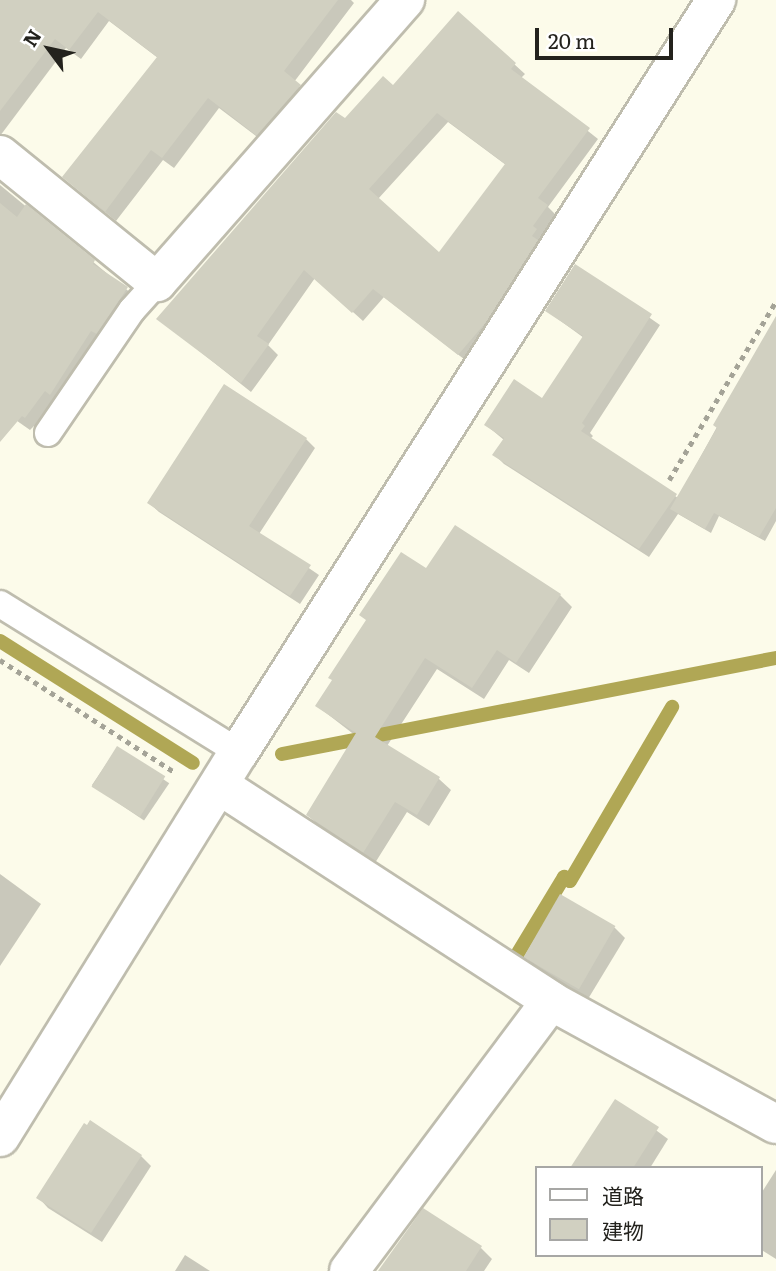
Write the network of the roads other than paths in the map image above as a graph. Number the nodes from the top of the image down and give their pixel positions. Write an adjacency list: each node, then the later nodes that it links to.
1 (405, 0): 4 (street)
2 (716, 0): 7 (street)
3 (0, 155): 4 (street)
4 (157, 282): 5 (lane)
5 (48, 433)
6 (0, 604): 7 (lane)
7 (239, 752): 8 (street)
8 (216, 790): 9 (street); 11 (street)
9 (551, 1001): 10 (street); 12 (street)
10 (776, 1124)
11 (0, 1137)
12 (349, 1271)

